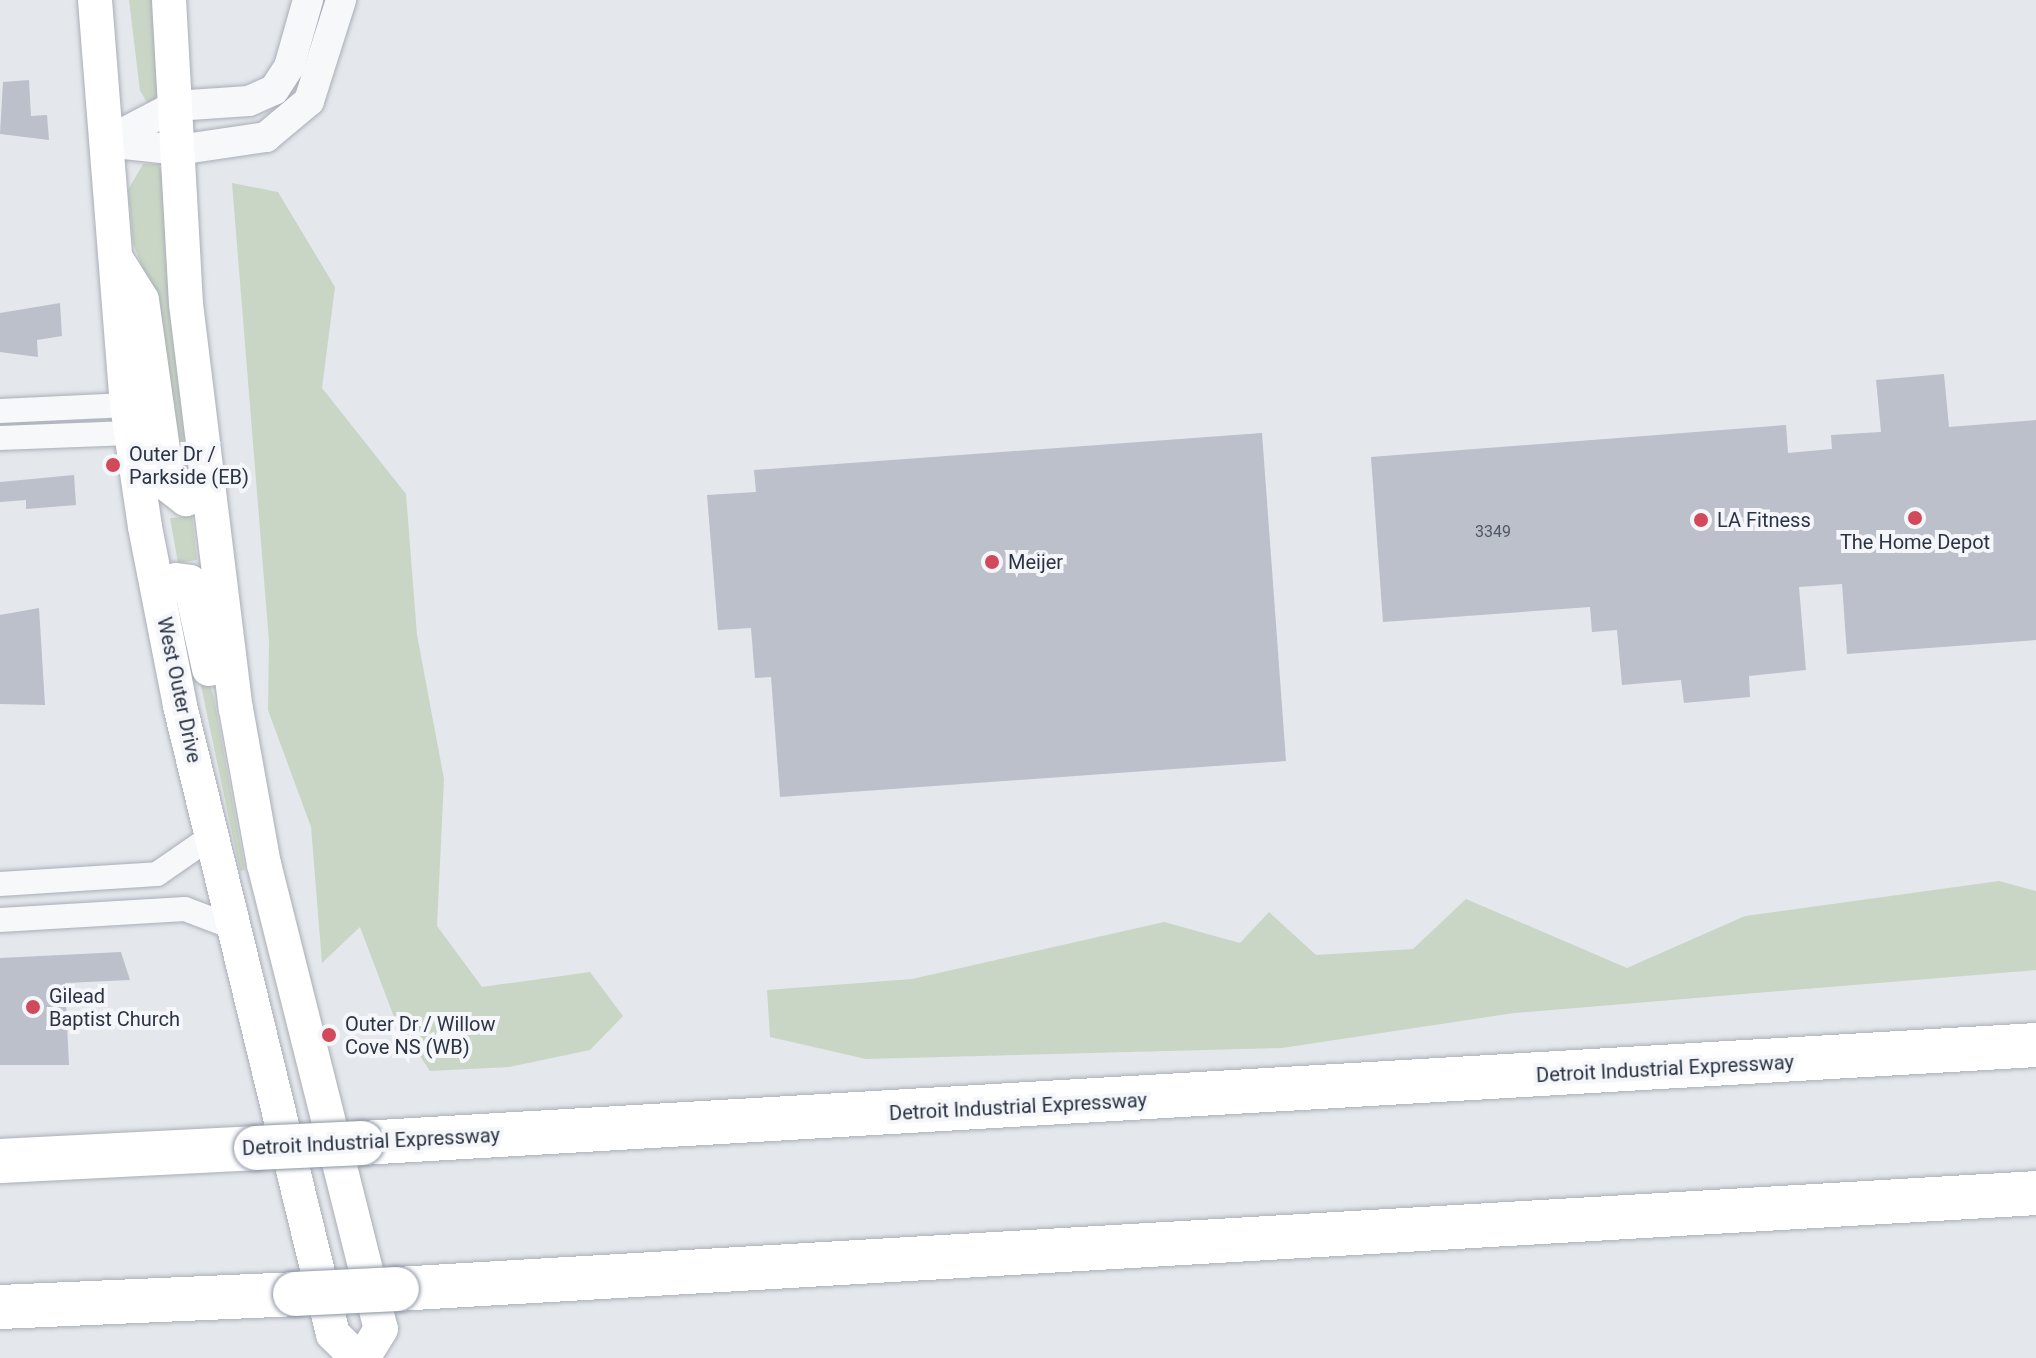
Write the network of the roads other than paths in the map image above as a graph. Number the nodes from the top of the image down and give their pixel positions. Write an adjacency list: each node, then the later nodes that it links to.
1 (95, 0): 6 (main road, West Outer Drive)
2 (169, 0): 5 (main road)
3 (308, 0): 5 (street)
4 (341, 0): 7 (street)
5 (175, 106): 6 (street); 7 (main road)
6 (106, 142): 7 (street); 8 (main road, West Outer Drive)
7 (178, 150): 12 (main road)
8 (115, 256): 10 (main road, West Outer Drive); 12 (main road)
9 (0, 411): 10 (street)
10 (128, 419): 11 (street); 13 (main road, West Outer Drive)
11 (0, 438)
12 (207, 485): 14 (main road)
13 (159, 593): 14 (main road); 15 (main road, West Outer Drive)
14 (236, 709): 24 (main road)
15 (212, 836): 16 (street); 18 (main road, West Outer Drive)
16 (0, 884)
17 (0, 920): 18 (street)
18 (232, 927): 23 (main road, West Outer Drive)
19 (2036, 1045): 20 (highway, Detroit Industrial Expressway, bridge)
20 (0, 1161)
21 (2036, 1193): 22 (highway, bridge)
22 (0, 1307)
23 (357, 1358)
24 (363, 1358)

